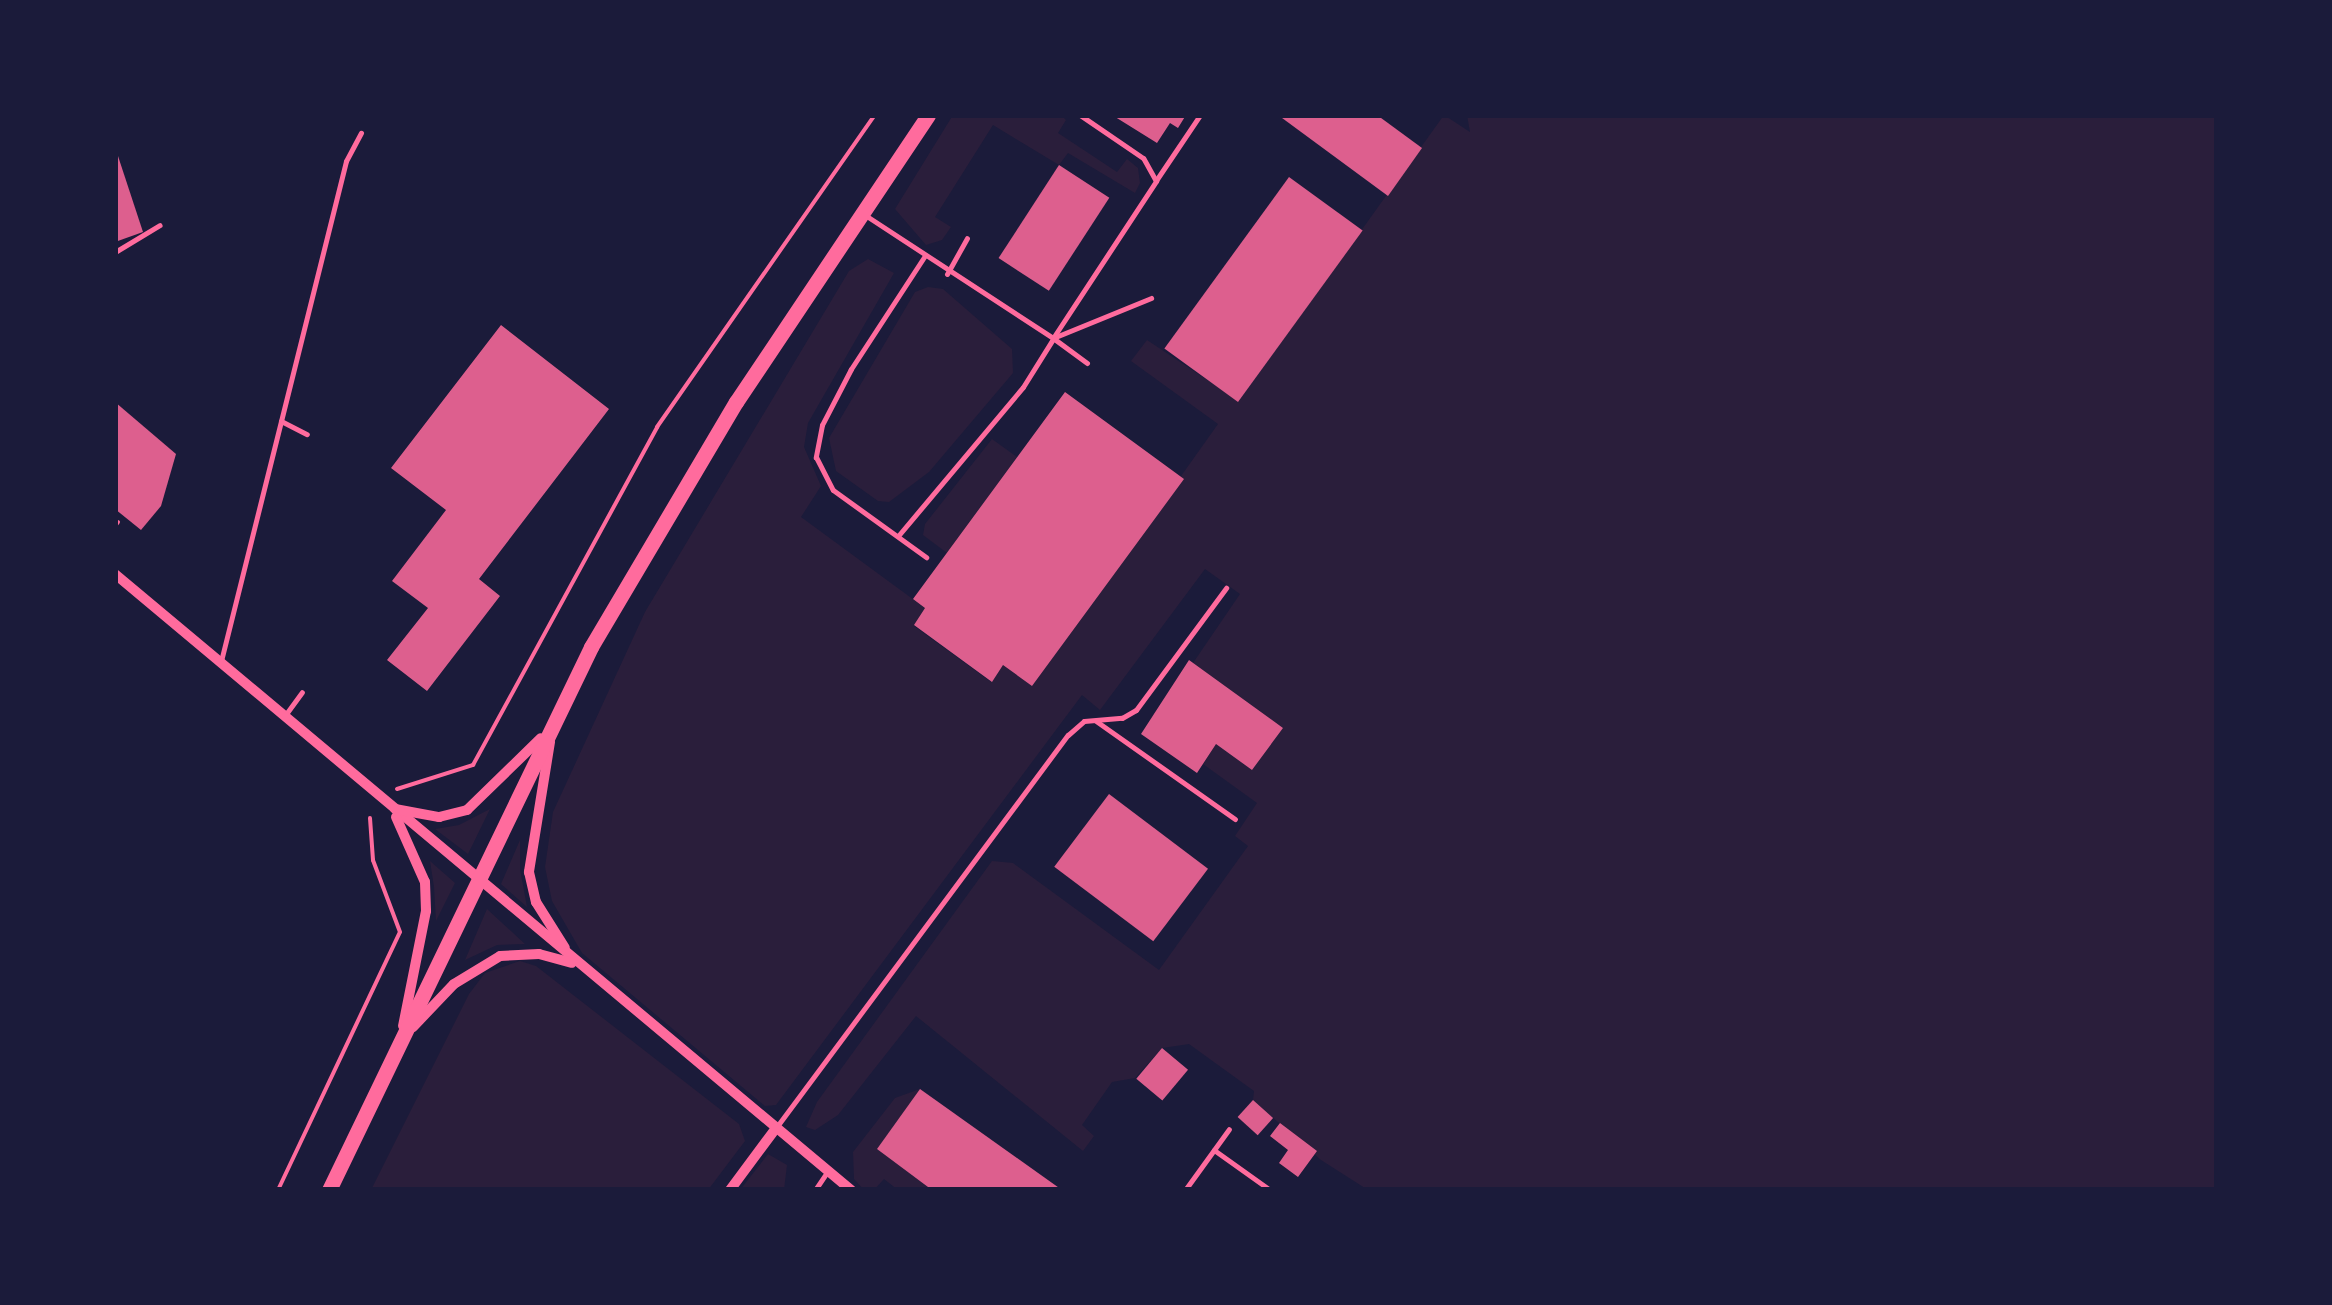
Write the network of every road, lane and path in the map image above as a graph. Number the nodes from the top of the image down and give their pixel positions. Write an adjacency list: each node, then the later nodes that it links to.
1 (875, 115): 27 (path)
2 (928, 115): 7 (main road)
3 (1080, 115): 6 (lane)
4 (1200, 115): 6 (lane)
5 (361, 133): 16 (lane)
6 (1156, 181): 14 (lane)
7 (861, 213): 11 (lane); 26 (main road)
8 (160, 226): 10 (lane)
9 (968, 238): 12 (lane)
10 (115, 252)
11 (924, 257): 12 (lane); 18 (lane)
12 (947, 274): 14 (lane)
13 (1152, 298): 14 (lane)
14 (1054, 338): 15 (lane); 18 (lane)
15 (1087, 363)
16 (281, 421): 17 (lane); 22 (lane)
17 (308, 434)
18 (898, 536): 19 (lane)
19 (926, 556)
20 (115, 574): 22 (street)
21 (1226, 588): 25 (lane)
22 (220, 662): 24 (street)
23 (302, 692): 24 (lane)
24 (284, 716): 28 (street)
25 (1093, 720): 30 (lane); 34 (lane)
26 (554, 721): 28 (street); 31 (main road); 32 (street)
27 (392, 790)
28 (391, 808): 31 (street); 33 (street)
29 (370, 818): 38 (path)
30 (1235, 819)
31 (477, 881): 32 (street); 33 (main road)
32 (578, 964): 33 (street); 34 (street)
33 (399, 1042): 39 (main road)
34 (776, 1128): 37 (street); 40 (street)
35 (1229, 1130): 36 (lane)
36 (1214, 1150): 43 (lane); 44 (lane)
37 (828, 1171): 41 (lane); 42 (street)
38 (278, 1190)
39 (329, 1190)
40 (730, 1190)
41 (815, 1190)
42 (850, 1190)
43 (1186, 1190)
44 (1270, 1190)

